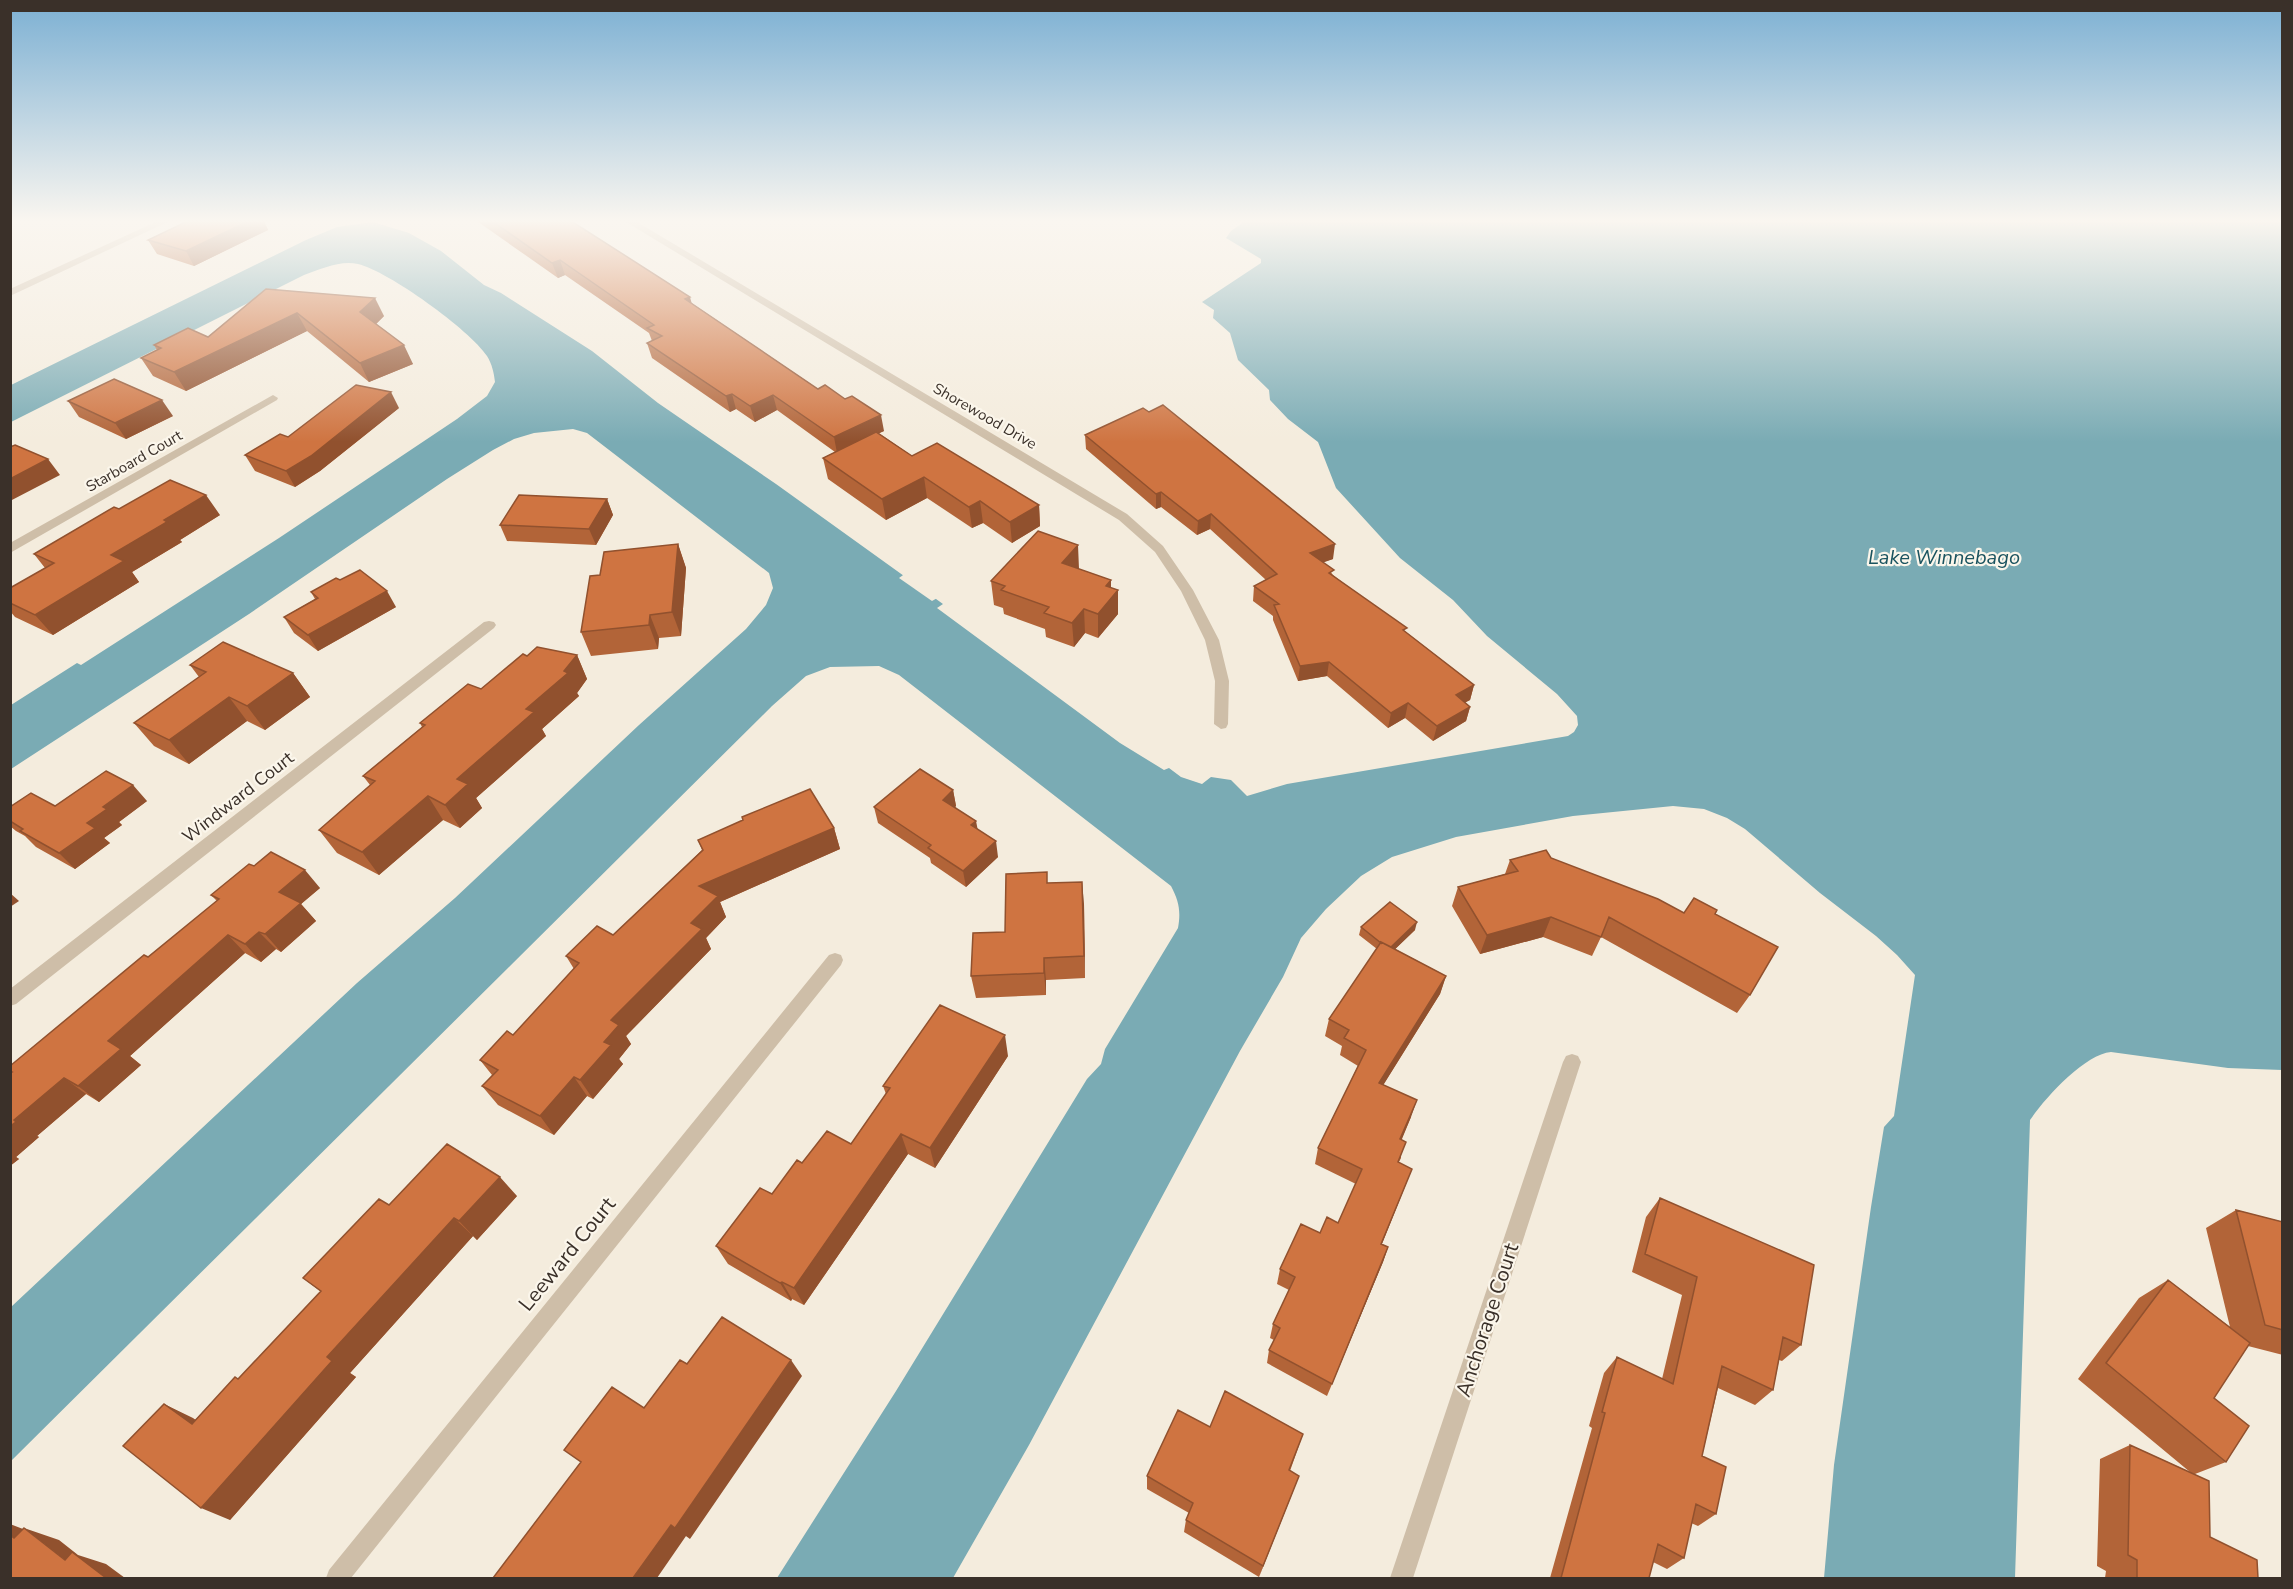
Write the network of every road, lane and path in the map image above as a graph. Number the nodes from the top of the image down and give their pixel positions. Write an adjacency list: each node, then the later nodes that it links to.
1 (750, 293): 5 (street, Shorewood Drive)
2 (273, 399): 3 (street, Starboard Court)
3 (10, 549)
4 (489, 625): 7 (street, Windward Court)
5 (1221, 724)
6 (835, 960): 9 (street, Leeward Court)
7 (10, 999)
8 (1572, 1062): 10 (street, Anchorage Court)
9 (337, 1578)
10 (1401, 1578)

